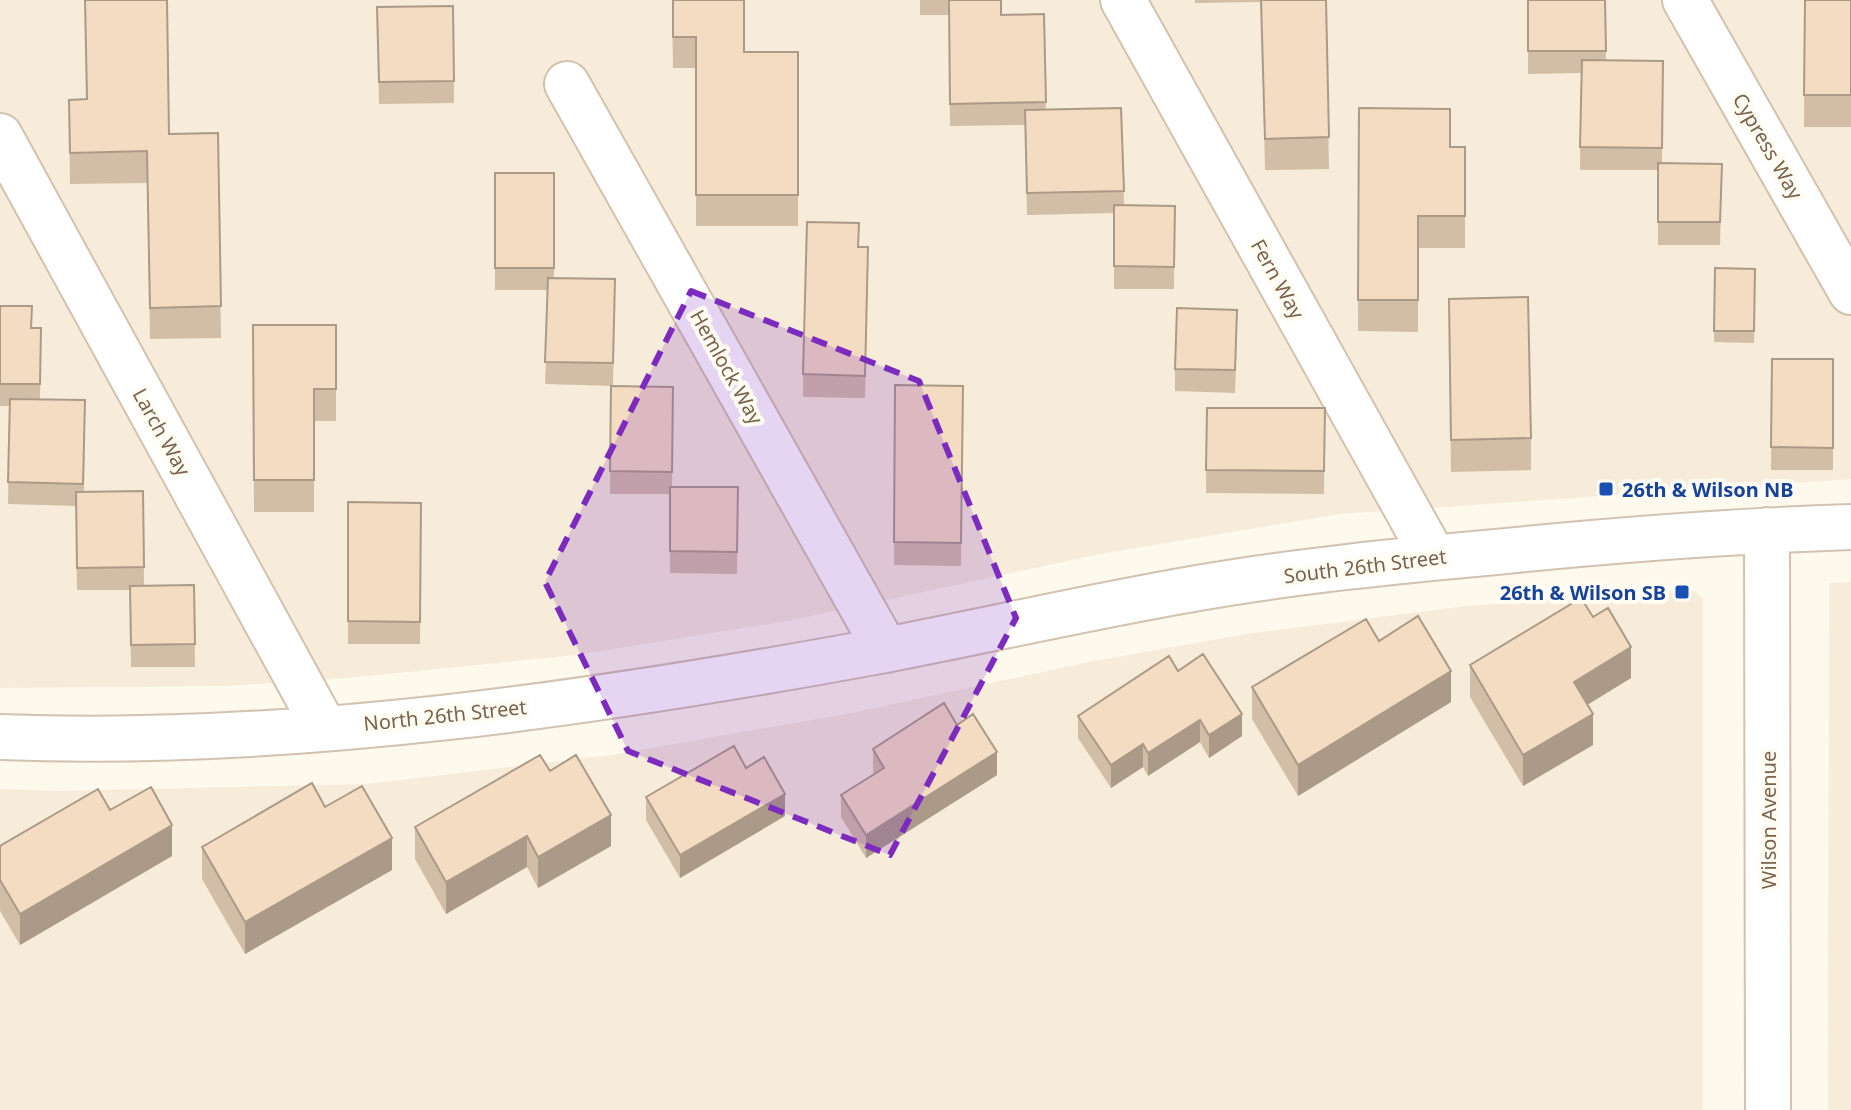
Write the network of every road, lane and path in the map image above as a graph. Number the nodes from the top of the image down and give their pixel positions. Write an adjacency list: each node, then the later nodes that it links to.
1 (1123, 0): 8 (street, Fern Way)
2 (1685, 0): 5 (street, Cypress Way)
3 (567, 84): 9 (street, Hemlock Way)
4 (0, 136): 10 (street, Larch Way)
5 (1851, 292)
6 (1851, 527): 7 (street, South 26th Street)
7 (1767, 530): 8 (street, South 26th Street); 12 (street, Wilson Avenue)
8 (1434, 558): 9 (street, South 26th Street)
9 (886, 650): 10 (street, North 26th Street)
10 (324, 727): 11 (street, North 26th Street)
11 (0, 737)
12 (1768, 1110)

